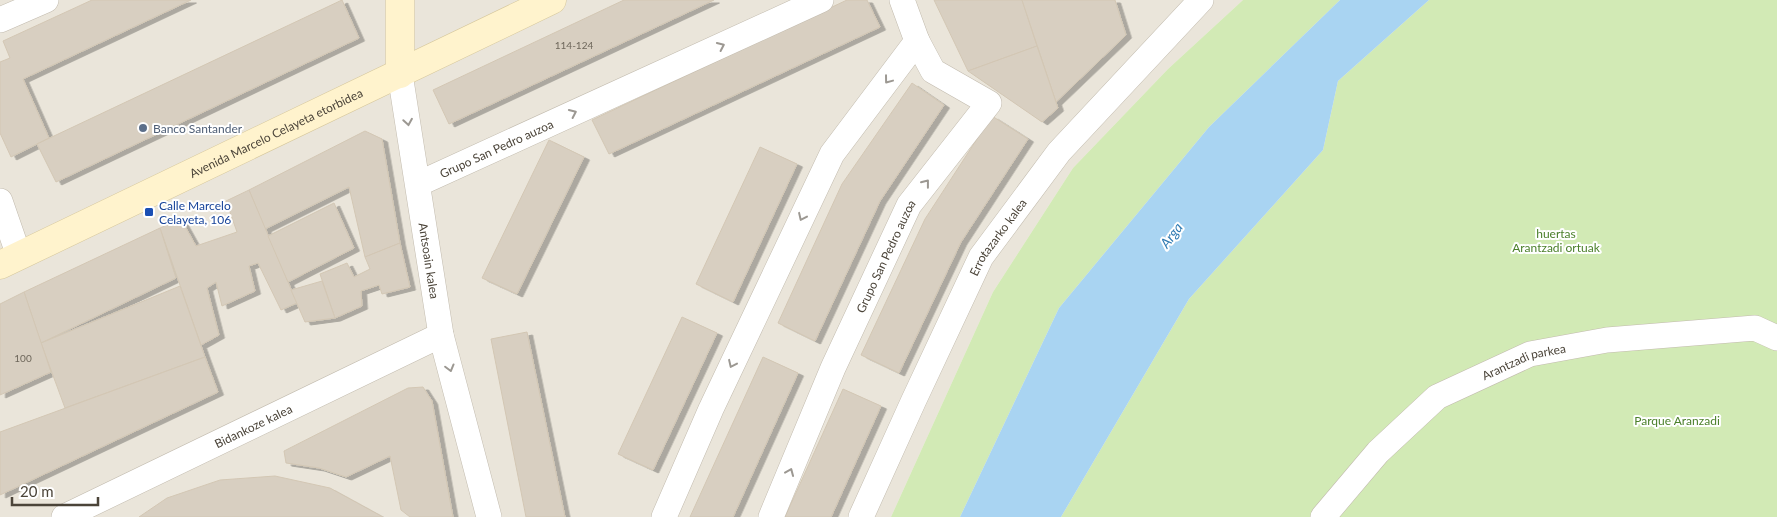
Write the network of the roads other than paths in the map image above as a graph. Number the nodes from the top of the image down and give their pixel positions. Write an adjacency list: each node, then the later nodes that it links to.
1 (46, 0): 7 (street)
2 (400, 0): 9 (main road, Antsoain kalea)
3 (552, 0): 9 (main road, Avenida Marcelo Celayeta etorbidea)
4 (821, 0): 10 (street, Grupo San Pedro auzoa, one-way to 4)
5 (902, 0): 8 (street, Grupo San Pedro auzoa)
6 (1201, 0): 19 (street, Errotazarko kalea)
7 (0, 20)
8 (917, 41): 17 (street, one-way to 17); 18 (street, Grupo San Pedro auzoa, one-way to 8)
9 (400, 74): 10 (street, Antsoain kalea, one-way to 10); 12 (main road, Avenida Marcelo Celayeta etorbidea)
10 (418, 184): 13 (street, Antsoain kalea)
11 (0, 201): 12 (street)
12 (9, 260)
13 (441, 335): 15 (street, Bidankoze kalea); 16 (street, Antsoain kalea, one-way to 16)
14 (1777, 338): 20 (street, Arantzadi parkea)
15 (64, 517)
16 (489, 517)
17 (664, 517)
18 (771, 517)
19 (862, 517)
20 (1323, 517)

